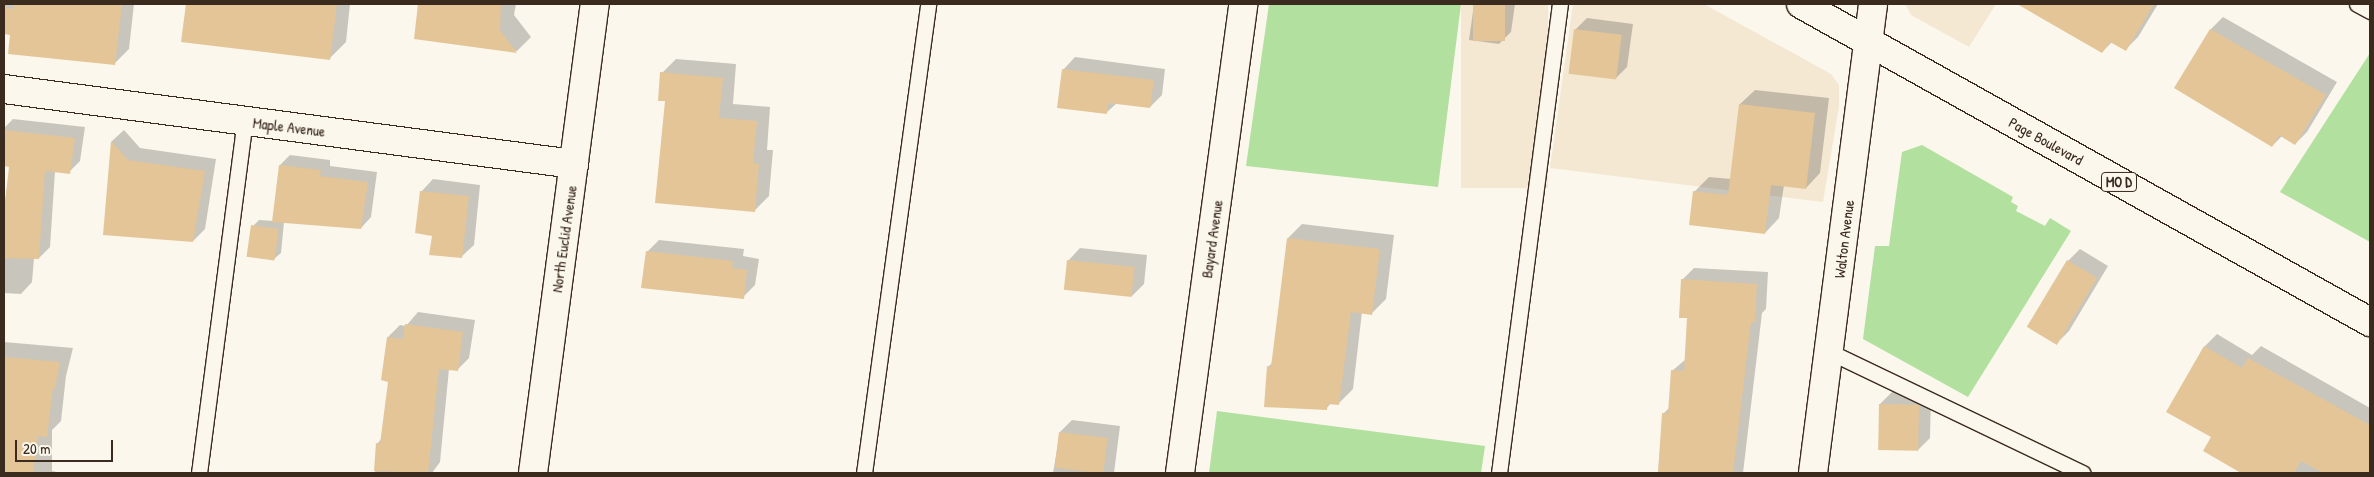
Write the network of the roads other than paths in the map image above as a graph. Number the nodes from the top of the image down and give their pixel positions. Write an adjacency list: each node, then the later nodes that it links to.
1 (595, 4): 12 (street, North Euclid Avenue)
2 (928, 4): 18 (lane)
3 (1243, 4): 19 (street, Bayard Avenue)
4 (1560, 4): 20 (lane)
5 (1801, 4): 9 (street, Page Boulevard / MO D)
6 (1873, 4): 9 (street, Walton Avenue)
7 (2357, 4): 8 (lane)
8 (2370, 11)
9 (1868, 41): 13 (street, Page Boulevard / MO D); 14 (street, Walton Avenue)
10 (4, 90): 11 (street, Maple Avenue)
11 (245, 121): 12 (street, Maple Avenue); 16 (lane)
12 (574, 164): 17 (street, North Euclid Avenue)
13 (2370, 322)
14 (1830, 352): 15 (lane); 21 (street, Walton Avenue)
15 (2080, 472)
16 (200, 473)
17 (533, 473)
18 (864, 473)
19 (1180, 473)
20 (1499, 473)
21 (1813, 473)

